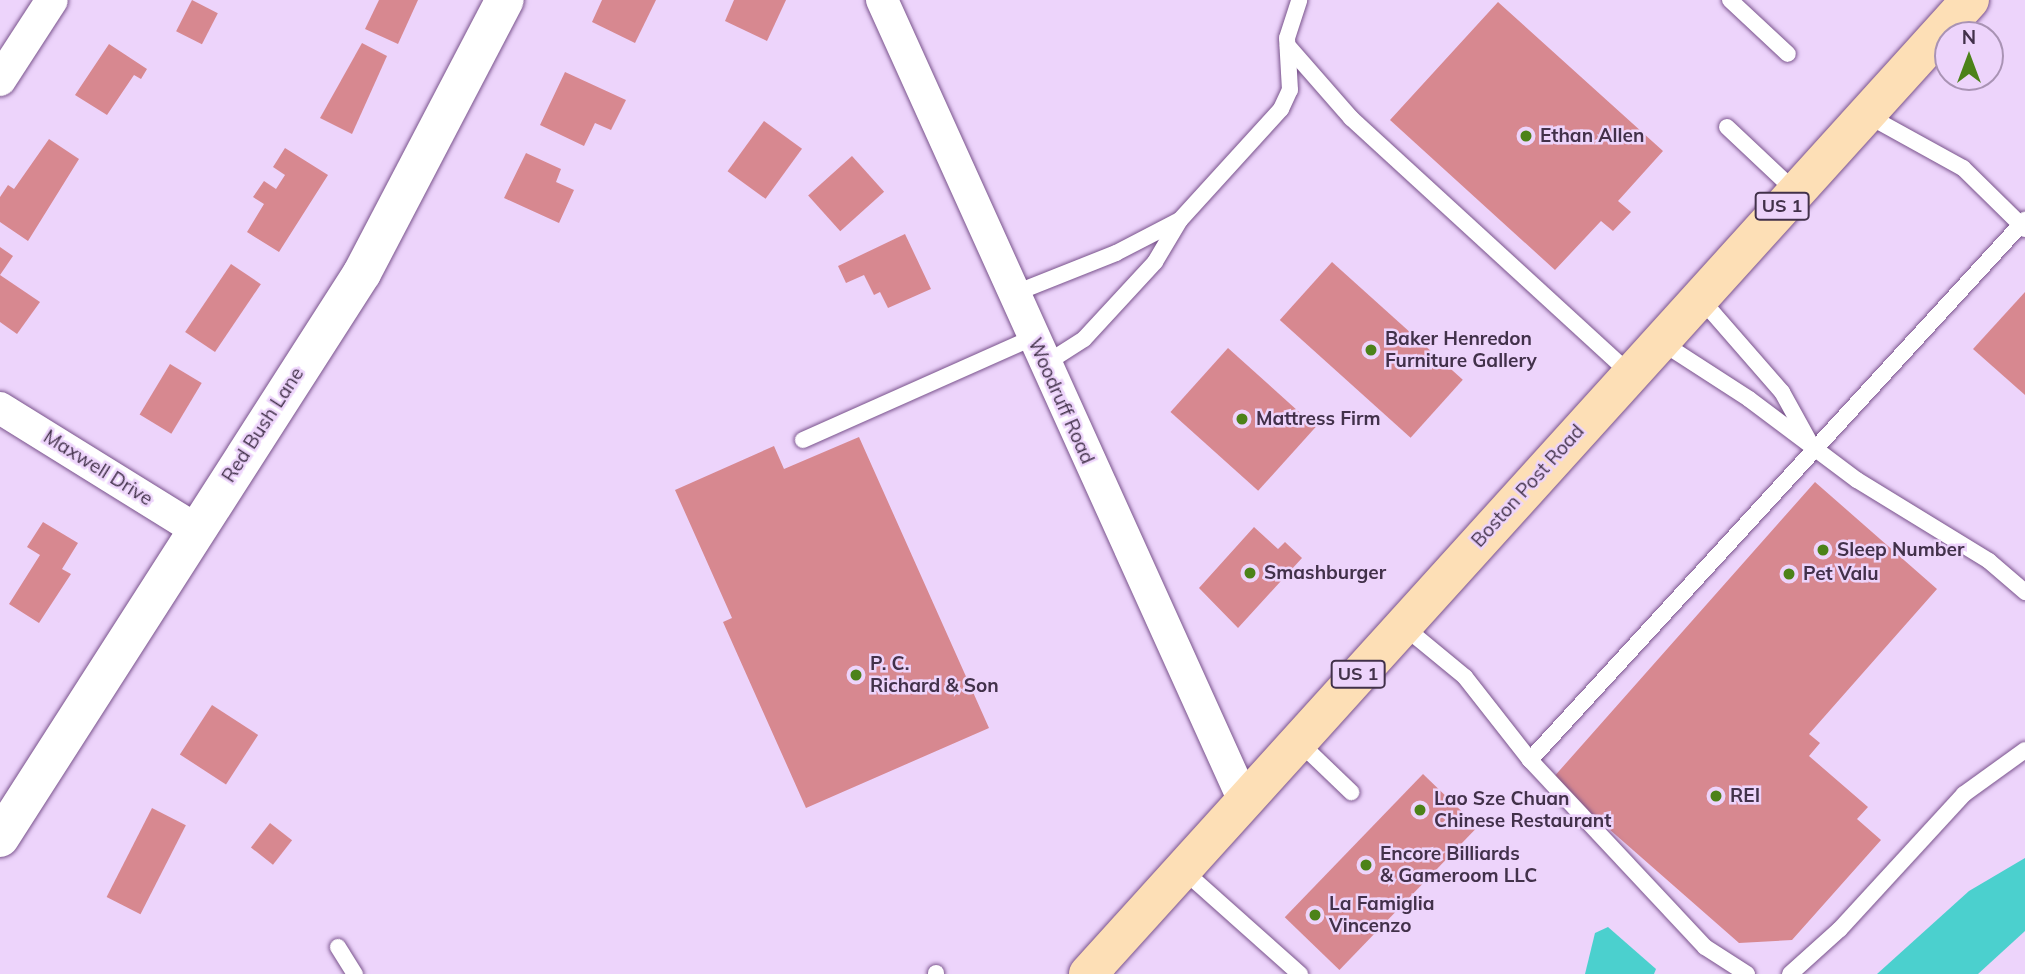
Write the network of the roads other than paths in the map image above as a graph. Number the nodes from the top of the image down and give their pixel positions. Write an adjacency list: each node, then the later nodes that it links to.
1 (52, 0): 9 (street)
2 (505, 0): 23 (street, Red Bush Lane)
3 (882, 0): 15 (street, Woodruff Road)
4 (1299, 0): 7 (lane)
5 (1730, 0): 8 (lane)
6 (1970, 0): 10 (main road, Boston Post Road / US 1)
7 (1288, 46): 13 (lane); 19 (lane)
8 (1788, 54)
9 (0, 80)
10 (1865, 114): 12 (main road, Boston Post Road / US 1); 14 (lane)
11 (1727, 127): 12 (lane)
12 (1795, 191): 16 (main road, Boston Post Road / US 1)
13 (1180, 219): 15 (lane); 18 (lane)
14 (2024, 224): 22 (lane)
15 (1013, 294): 18 (street, Woodruff Road)
16 (1699, 297): 17 (main road, Boston Post Road / US 1); 22 (lane)
17 (1659, 340): 19 (main road, Boston Post Road / US 1); 22 (lane)
18 (1039, 351): 21 (lane); 30 (street, Woodruff Road)
19 (1629, 373): 25 (main road, Boston Post Road / US 1)
20 (0, 408): 23 (street, Maxwell Drive)
21 (803, 440)
22 (1814, 449): 24 (lane); 28 (lane)
23 (195, 529): 31 (street, Red Bush Lane)
24 (2025, 592)
25 (1402, 625): 26 (main road, Boston Post Road / US 1); 28 (lane)
26 (1298, 741): 29 (lane); 30 (main road, Boston Post Road / US 1)
27 (2025, 750): 38 (lane)
28 (1530, 760): 37 (lane)
29 (1351, 792)
30 (1244, 801): 32 (main road, Boston Post Road / US 1)
31 (0, 838)
32 (1182, 869): 34 (main road, Boston Post Road / US 1); 36 (lane)
33 (338, 947): 35 (lane)
34 (1094, 972)
35 (355, 974)
36 (1300, 974)
37 (1747, 974)
38 (1790, 974)

